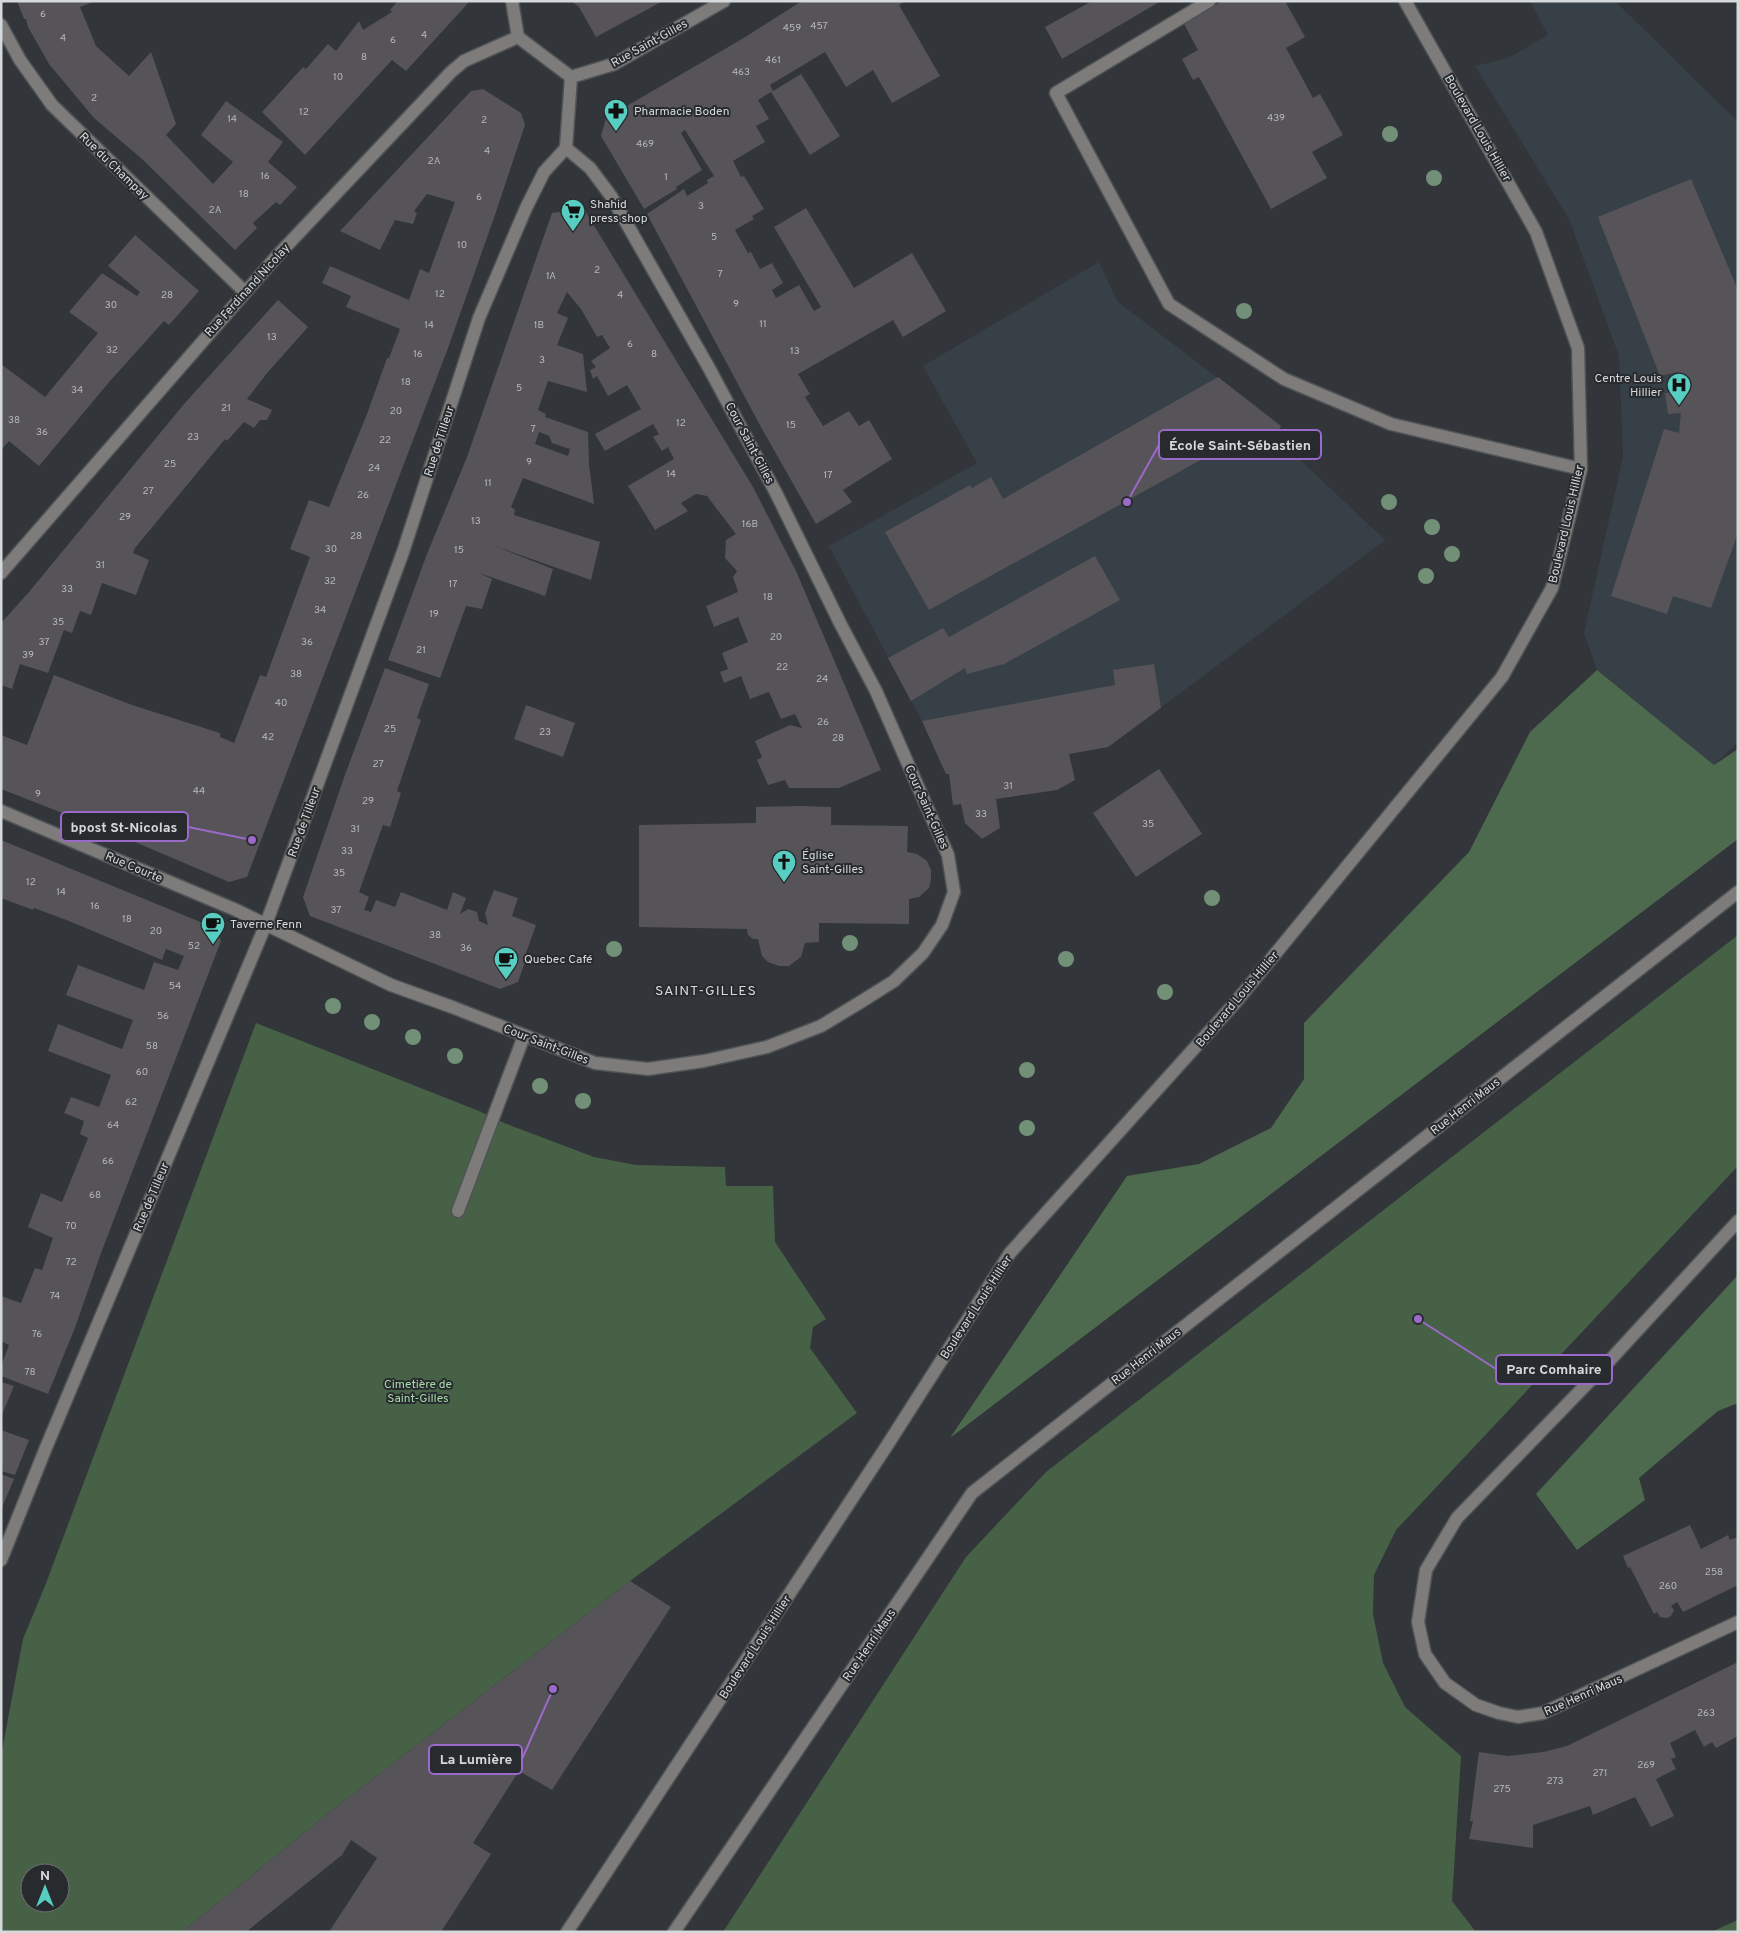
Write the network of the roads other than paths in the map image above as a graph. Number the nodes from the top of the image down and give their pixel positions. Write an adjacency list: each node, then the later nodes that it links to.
1 (512, 1): 6 (street)
2 (724, 1): 7 (street, Rue Saint-Gilles)
3 (1208, 1): 10 (street)
4 (1405, 1): 10 (street, Boulevard Louis Hillier)
5 (1, 25): 9 (street, Rue du Champay)
6 (518, 37): 7 (street); 9 (street, Rue Ferdinand Nicolay)
7 (571, 77): 8 (street)
8 (566, 148): 14 (street, Rue de Tilleur); 15 (street, Cour Saint-Gilles)
9 (245, 292): 11 (street, Rue Ferdinand Nicolay)
10 (1581, 469): 20 (street, Boulevard Louis Hillier)
11 (1, 573)
12 (1, 811): 14 (street, Rue Courte)
13 (1738, 892): 21 (street, Rue Henri Maus)
14 (266, 924): 15 (street, Cour Saint-Gilles); 18 (street, Rue de Tilleur)
15 (524, 1036): 16 (street)
16 (458, 1211)
17 (1738, 1220): 19 (street, Rue Henri Maus)
18 (1, 1560)
19 (1738, 1622)
20 (567, 1932)
21 (674, 1932)

